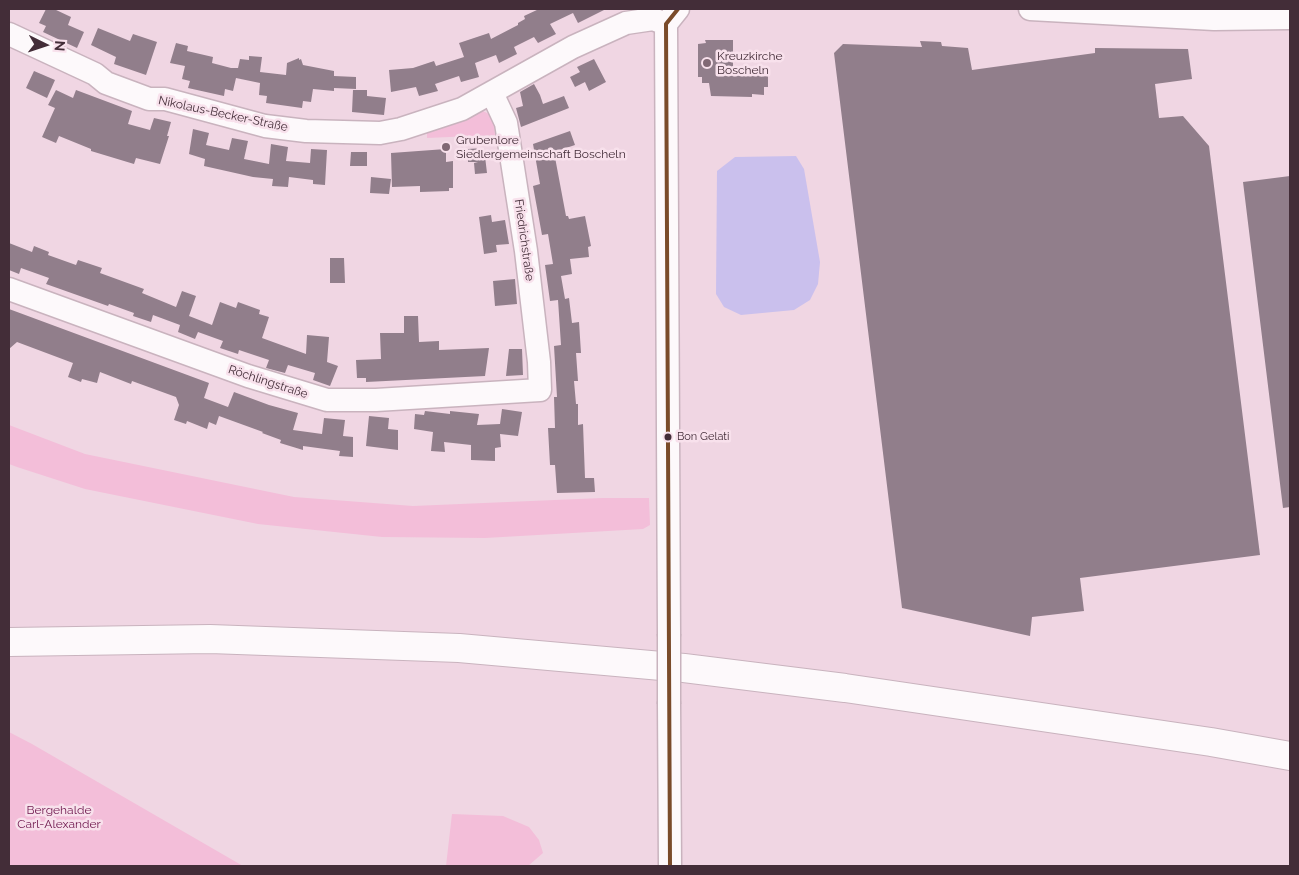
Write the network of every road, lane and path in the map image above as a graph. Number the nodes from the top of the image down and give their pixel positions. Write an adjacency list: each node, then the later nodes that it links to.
1 (1030, 9): 3 (street)
2 (672, 16): 5 (street, Nikolaus-Becker-Straße); 10 (street, bridge)
3 (1290, 18)
4 (9, 34): 5 (street, Nikolaus-Becker-Straße)
5 (492, 93): 7 (street, Friedrichstraße)
6 (9, 289): 7 (street, Röchlingstraße)
7 (540, 390)
8 (9, 642): 9 (main road)
9 (1290, 756)
10 (670, 866)

